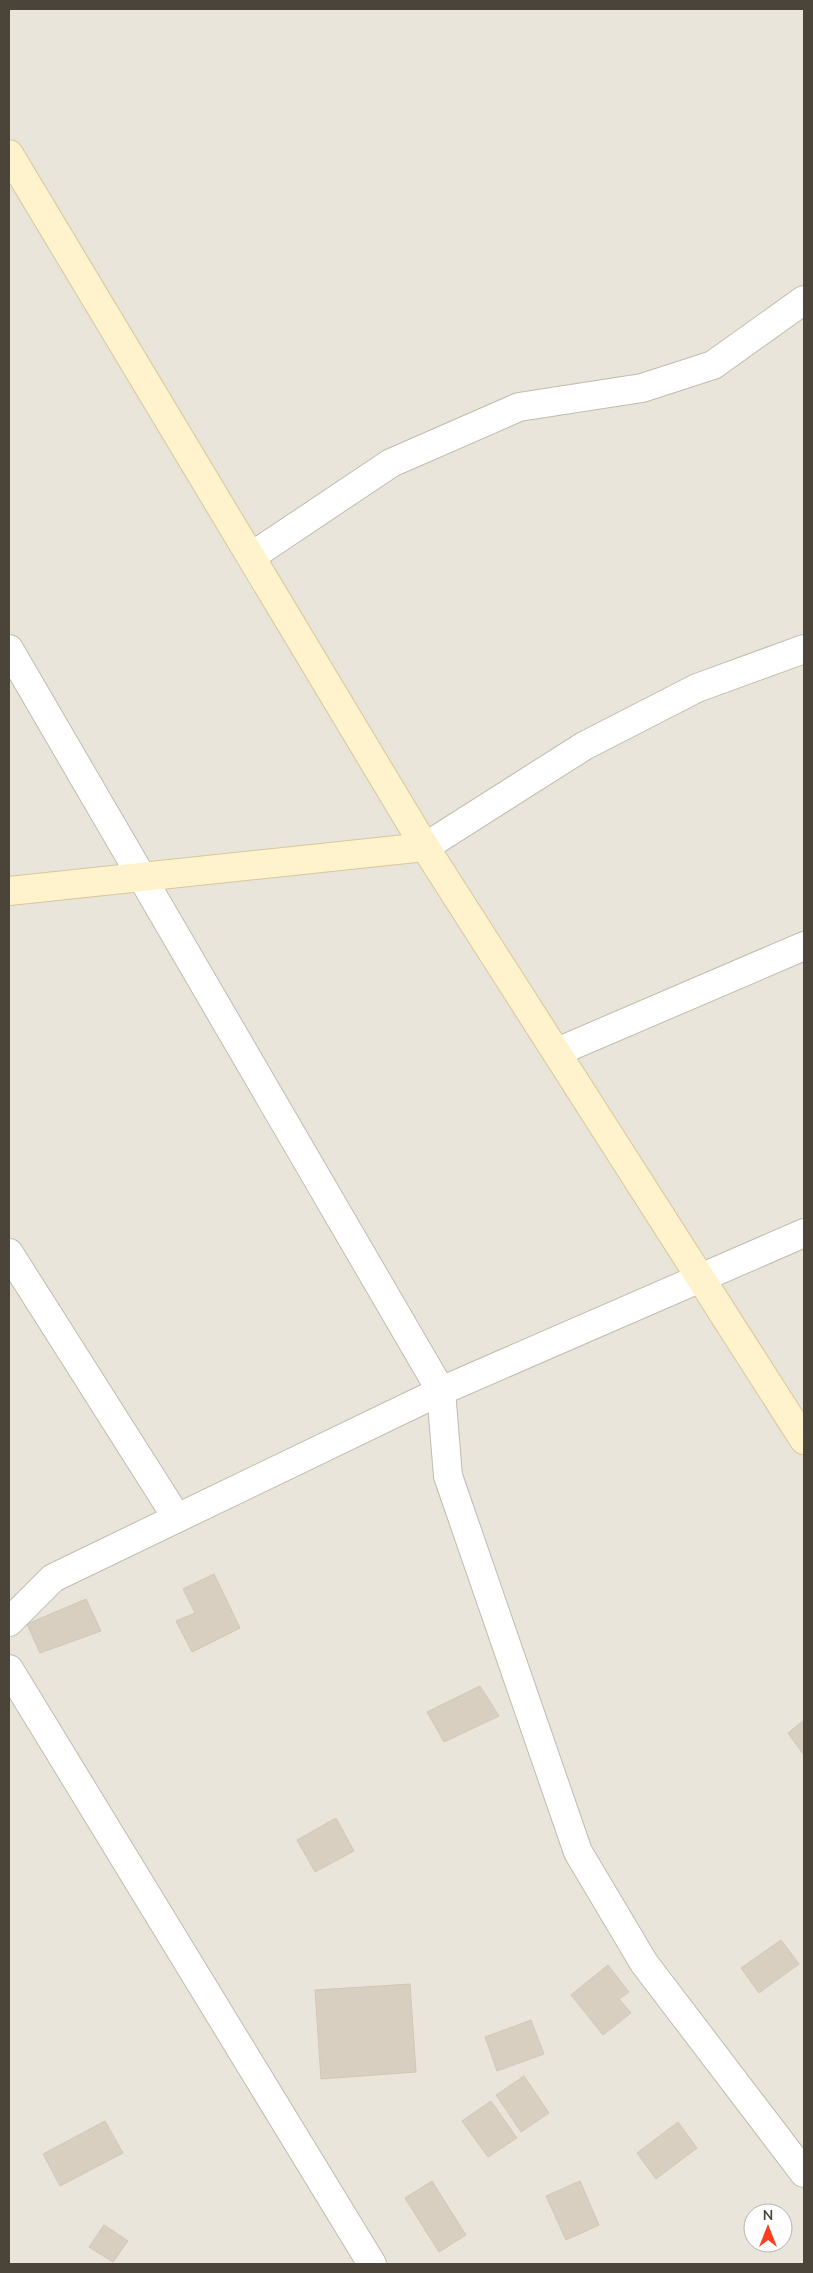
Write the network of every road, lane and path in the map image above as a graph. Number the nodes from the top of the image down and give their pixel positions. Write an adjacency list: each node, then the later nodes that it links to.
1 (9, 154): 3 (main road)
2 (804, 300): 3 (street)
3 (252, 556): 6 (main road)
4 (9, 649): 7 (street)
5 (804, 649): 6 (street)
6 (425, 847): 7 (main road); 10 (main road)
7 (142, 878): 8 (main road); 14 (street)
8 (9, 891)
9 (804, 946): 10 (street)
10 (557, 1052): 13 (main road)
11 (804, 1233): 13 (street)
12 (9, 1253): 16 (street)
13 (699, 1278): 14 (street); 15 (main road)
14 (441, 1391): 16 (street); 19 (street)
15 (804, 1440)
16 (177, 1518): 17 (street)
17 (9, 1622)
18 (9, 1669): 20 (street)
19 (804, 2173)
20 (372, 2264)

